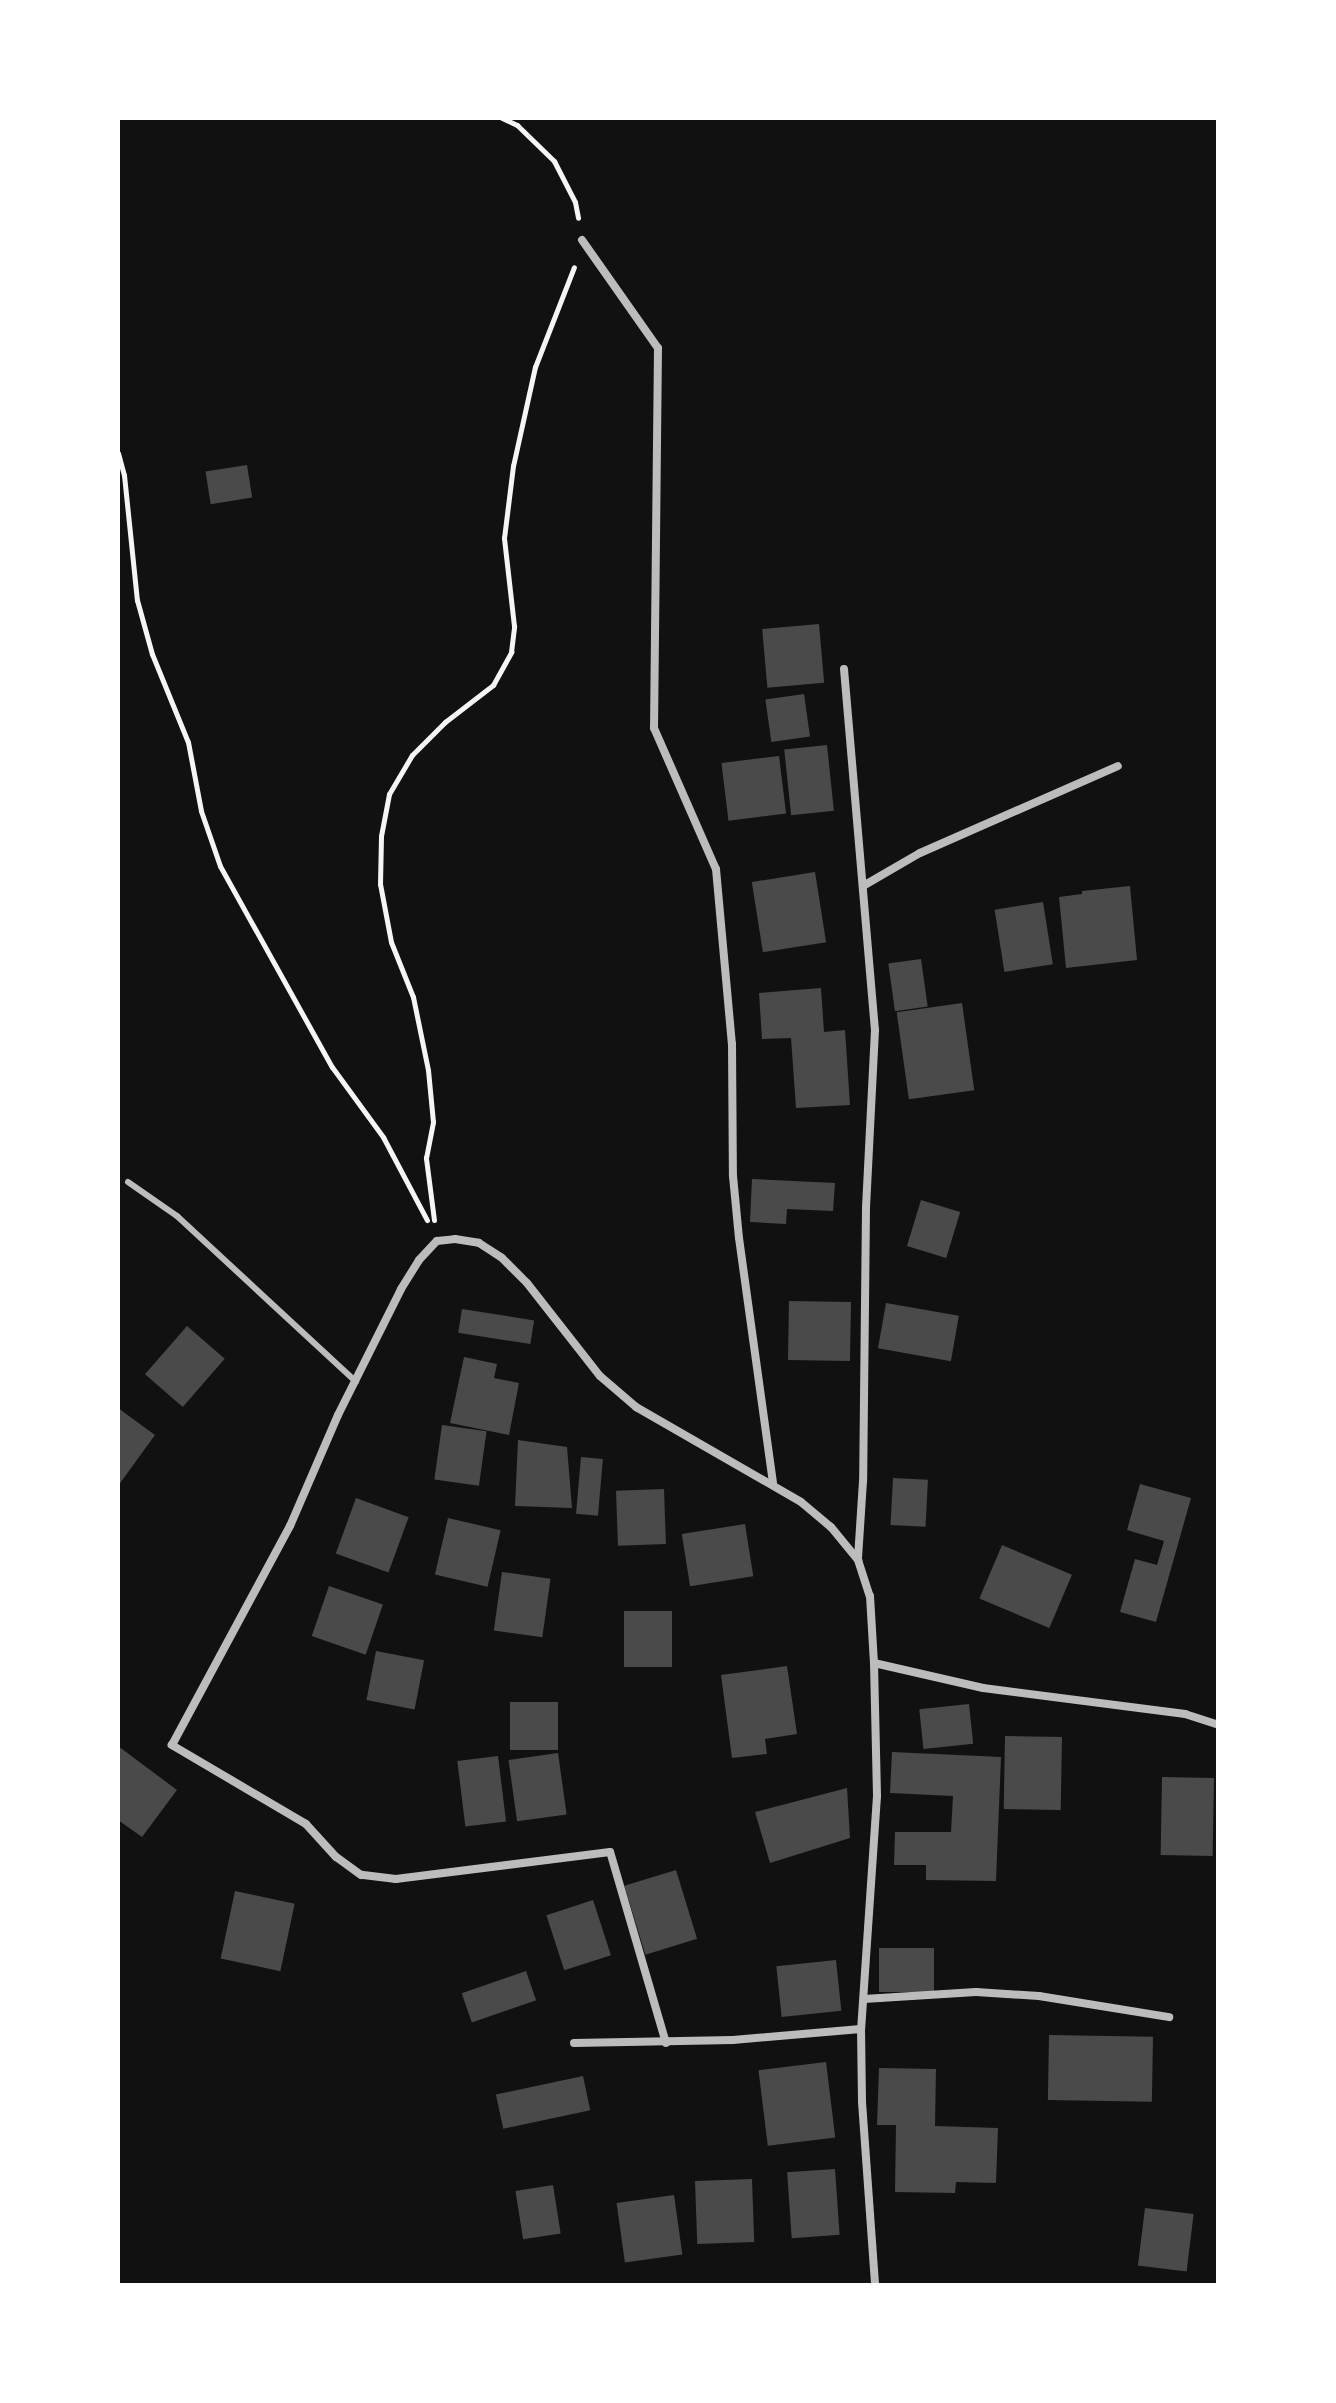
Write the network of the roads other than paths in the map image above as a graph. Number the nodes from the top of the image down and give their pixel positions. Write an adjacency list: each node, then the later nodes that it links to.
1 (582, 240): 7 (street)
2 (844, 669): 4 (street)
3 (1118, 766): 4 (street)
4 (863, 886): 8 (street)
5 (128, 1182): 6 (lane)
6 (356, 1382): 7 (street); 15 (street)
7 (773, 1483): 8 (street)
8 (858, 1560): 9 (street)
9 (874, 1663): 10 (street); 11 (street)
10 (1218, 1725)
11 (864, 1999): 12 (street); 13 (street)
12 (1169, 2017)
13 (861, 2029): 15 (street); 16 (street)
14 (574, 2043): 15 (street)
15 (666, 2043)
16 (875, 2285)

